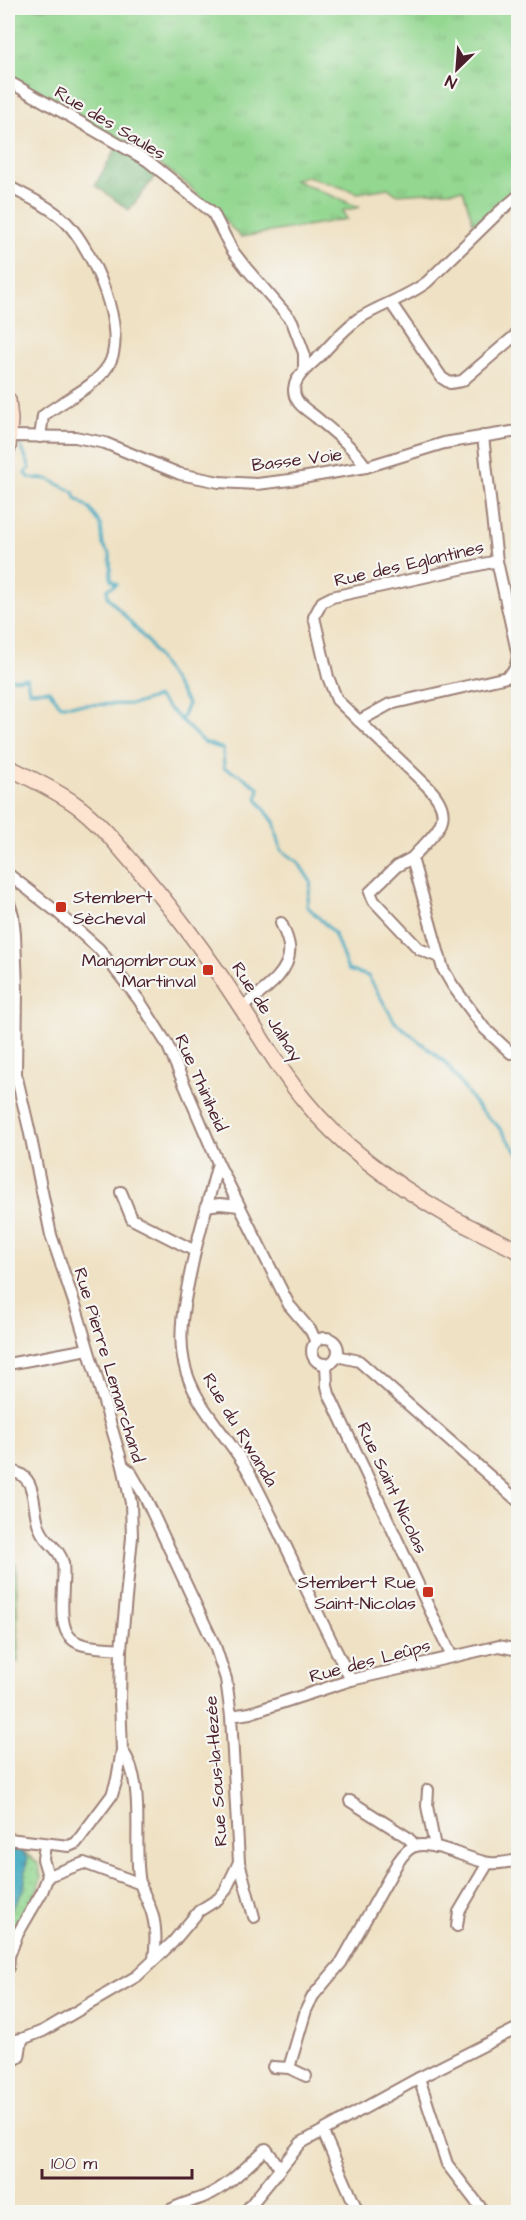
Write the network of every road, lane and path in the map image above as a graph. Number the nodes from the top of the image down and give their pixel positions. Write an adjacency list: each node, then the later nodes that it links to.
1 (13, 84): 6 (street, Rue des Saules)
2 (8, 186): 10 (street)
3 (519, 196): 4 (street)
4 (391, 303): 5 (street); 6 (street)
5 (519, 333)
6 (304, 368): 12 (street, Rue des Saules)
7 (8, 400): 11 (main road)
8 (519, 431): 9 (street, Basse Voie)
9 (483, 436): 12 (street, Basse Voie); 13 (street)
10 (40, 437): 11 (street, Basse Voie); 12 (street, Basse Voie)
11 (9, 442)
12 (366, 467)
13 (497, 561): 14 (street); 15 (street, Rue des Eglantines)
14 (519, 656): 15 (street)
15 (358, 721): 17 (street, Rue des Eglantines)
16 (8, 767): 22 (main road, Rue de Jalhay)
17 (412, 858): 21 (street); 21 (street, Rue des Eglantines)
18 (8, 874): 24 (street, Rue Thiniheid)
19 (8, 900): 31 (street, Rue Pierre Lemarchand)
20 (281, 923): 22 (street)
21 (439, 957): 23 (street)
22 (242, 1007): 29 (main road, Rue de Jalhay)
23 (512, 1053)
24 (218, 1163): 26 (street, Rue du Rwanda); 27 (street, Rue Thiniheid)
25 (121, 1192): 28 (street)
26 (206, 1206): 27 (street); 28 (street, Rue du Rwanda)
27 (239, 1206): 30 (street, Rue Thiniheid)
28 (195, 1251): 41 (street, Rue du Rwanda)
29 (519, 1251)
30 (316, 1342): 32 (street); 34 (street, Rue Thiniheid)
31 (88, 1349): 33 (street); 35 (street, Rue Pierre Lemarchand)
32 (337, 1356): 34 (street); 37 (street)
33 (8, 1364)
34 (326, 1364): 40 (street, Rue Saint Nicolas)
35 (123, 1466): 38 (street, Rue Pierre Lemarchand); 42 (street, Rue Sous-la-Hezée)
36 (8, 1471): 38 (street)
37 (519, 1501)
38 (121, 1649): 43 (street, Rue Pierre Lemarchand)
39 (519, 1650): 40 (street, Rue des Leûps)
40 (452, 1657): 41 (street, Rue des Leûps)
41 (351, 1680): 42 (street, Rue des Leûps)
42 (231, 1716): 51 (street, Rue Sous-la-Hezée)
43 (122, 1750): 47 (street, Rue Pierre Lemarchand); 54 (street)
44 (428, 1790): 49 (street)
45 (350, 1800): 48 (street)
46 (8, 1839): 47 (street)
47 (45, 1845): 53 (street)
48 (416, 1846): 49 (street); 64 (street)
49 (435, 1846): 52 (street)
50 (519, 1860): 52 (street)
51 (239, 1862): 55 (street, Rue Sous-la-Hezée); 58 (street)
52 (488, 1863): 56 (street)
53 (48, 1876): 54 (street); 57 (street)
54 (141, 1884): 58 (street)
55 (254, 1917)
56 (457, 1926)
57 (8, 1959)
58 (154, 1959): 60 (street)
59 (519, 2028): 66 (street)
60 (22, 2039): 61 (street); 62 (street)
61 (8, 2041)
62 (8, 2063)
63 (273, 2067): 64 (street)
64 (289, 2068): 65 (street)
65 (306, 2076)
66 (419, 2078): 67 (street); 72 (street)
67 (322, 2132): 68 (street); 71 (street)
68 (280, 2169): 69 (street); 70 (street)
69 (167, 2212)
70 (245, 2212)
71 (357, 2212)
72 (484, 2212)

